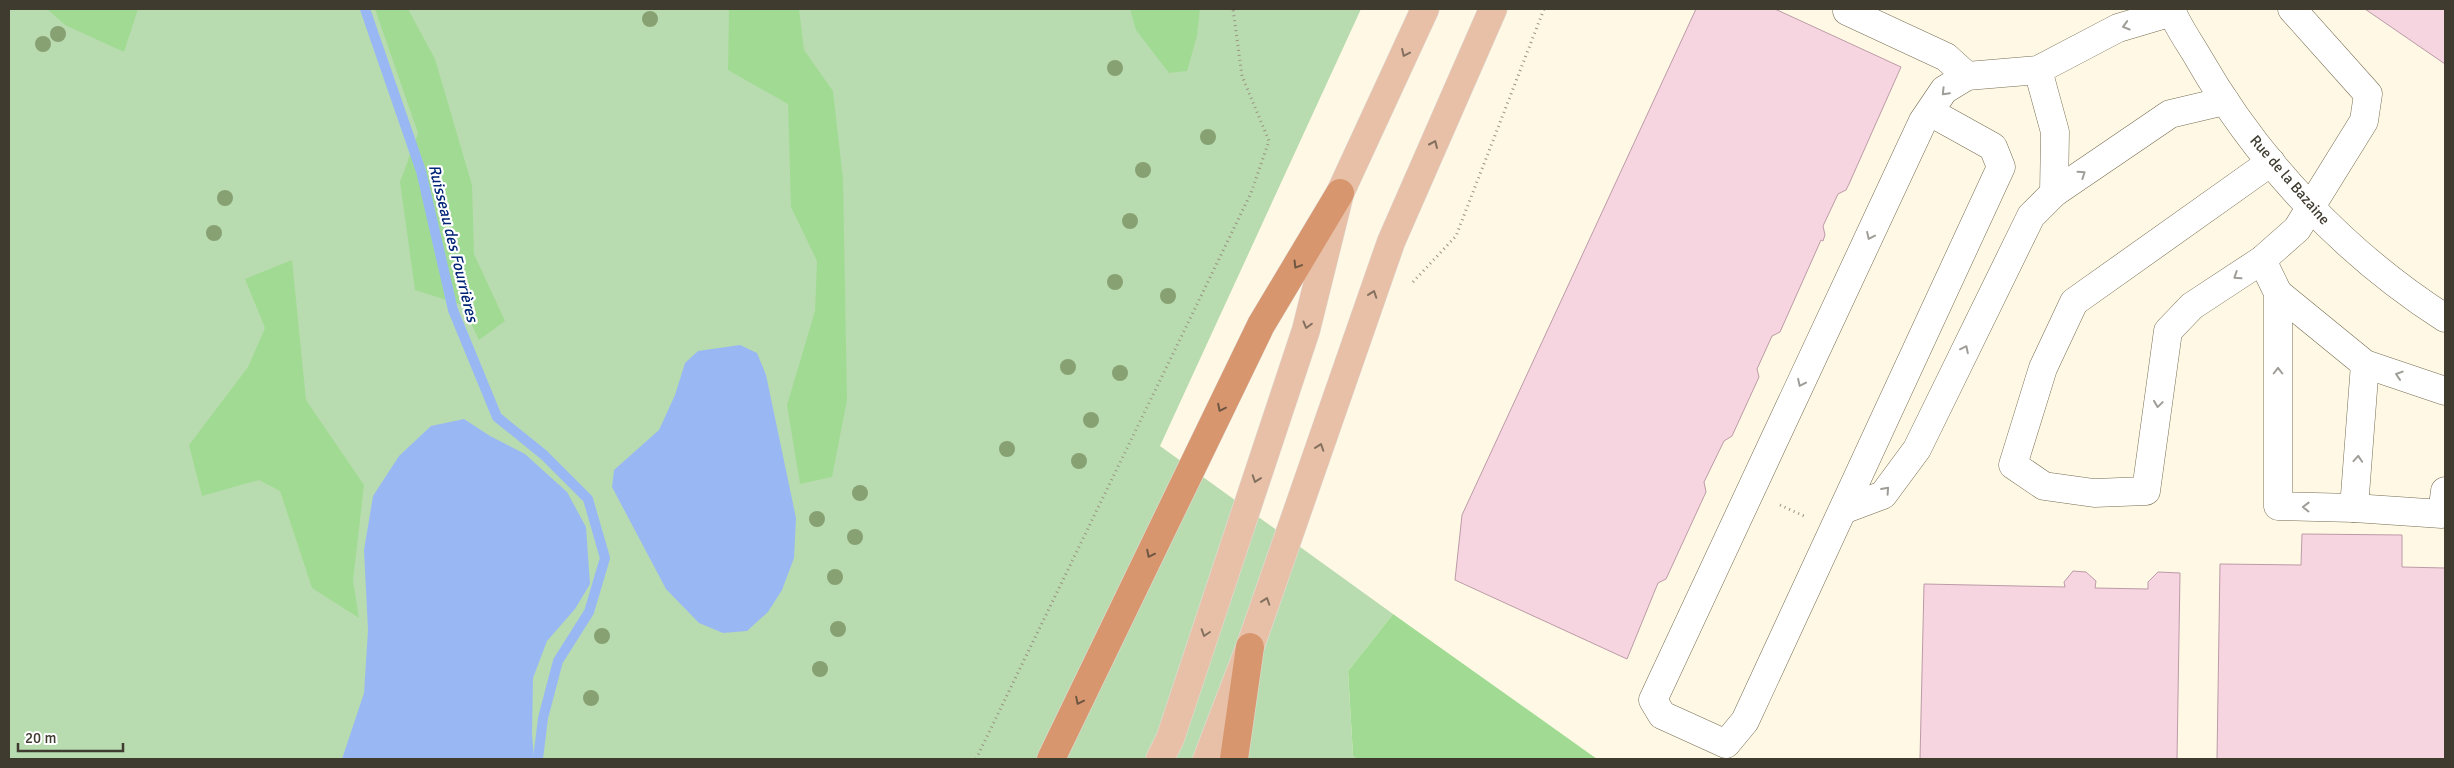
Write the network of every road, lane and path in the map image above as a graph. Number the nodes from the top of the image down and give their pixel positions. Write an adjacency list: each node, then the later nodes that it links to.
1 (1233, 9): 27 (path)
2 (1425, 9): 13 (main road, one-way to 13)
3 (1493, 9): 26 (main road, one-way to 3)
4 (1544, 9): 17 (path)
5 (2292, 9): 15 (street)
6 (2172, 10): 8 (street, one-way to 8); 10 (street, Rue de la Bazaine)
7 (1848, 11): 9 (street)
8 (2038, 70): 9 (street); 14 (street)
9 (1967, 76): 11 (street, one-way to 11)
10 (2225, 101): 12 (street, Rue de la Bazaine); 14 (street, one-way to 10)
11 (1930, 112): 22 (street, one-way to 22); 25 (street)
12 (2271, 162): 15 (street, Rue de la Bazaine); 16 (street, one-way to 12)
13 (1340, 193): 28 (highway, one-way to 28); 29 (main road, one-way to 29)
14 (2054, 193): 25 (street, one-way to 14)
15 (2309, 207): 16 (street); 19 (street, Rue de la Bazaine)
16 (2262, 260): 18 (street)
17 (1410, 285)
18 (2278, 293): 20 (street); 24 (street, one-way to 18)
19 (2445, 318)
20 (2365, 364): 21 (street, one-way to 20); 24 (street, one-way to 20)
21 (2445, 391)
22 (1750, 491): 25 (path); 25 (street)
23 (2445, 491): 24 (street)
24 (2354, 508)
25 (1838, 520)
26 (1250, 647): 30 (main road); 31 (highway)
27 (976, 759)
28 (1051, 759)
29 (1160, 759)
30 (1207, 759)
31 (1234, 759)

